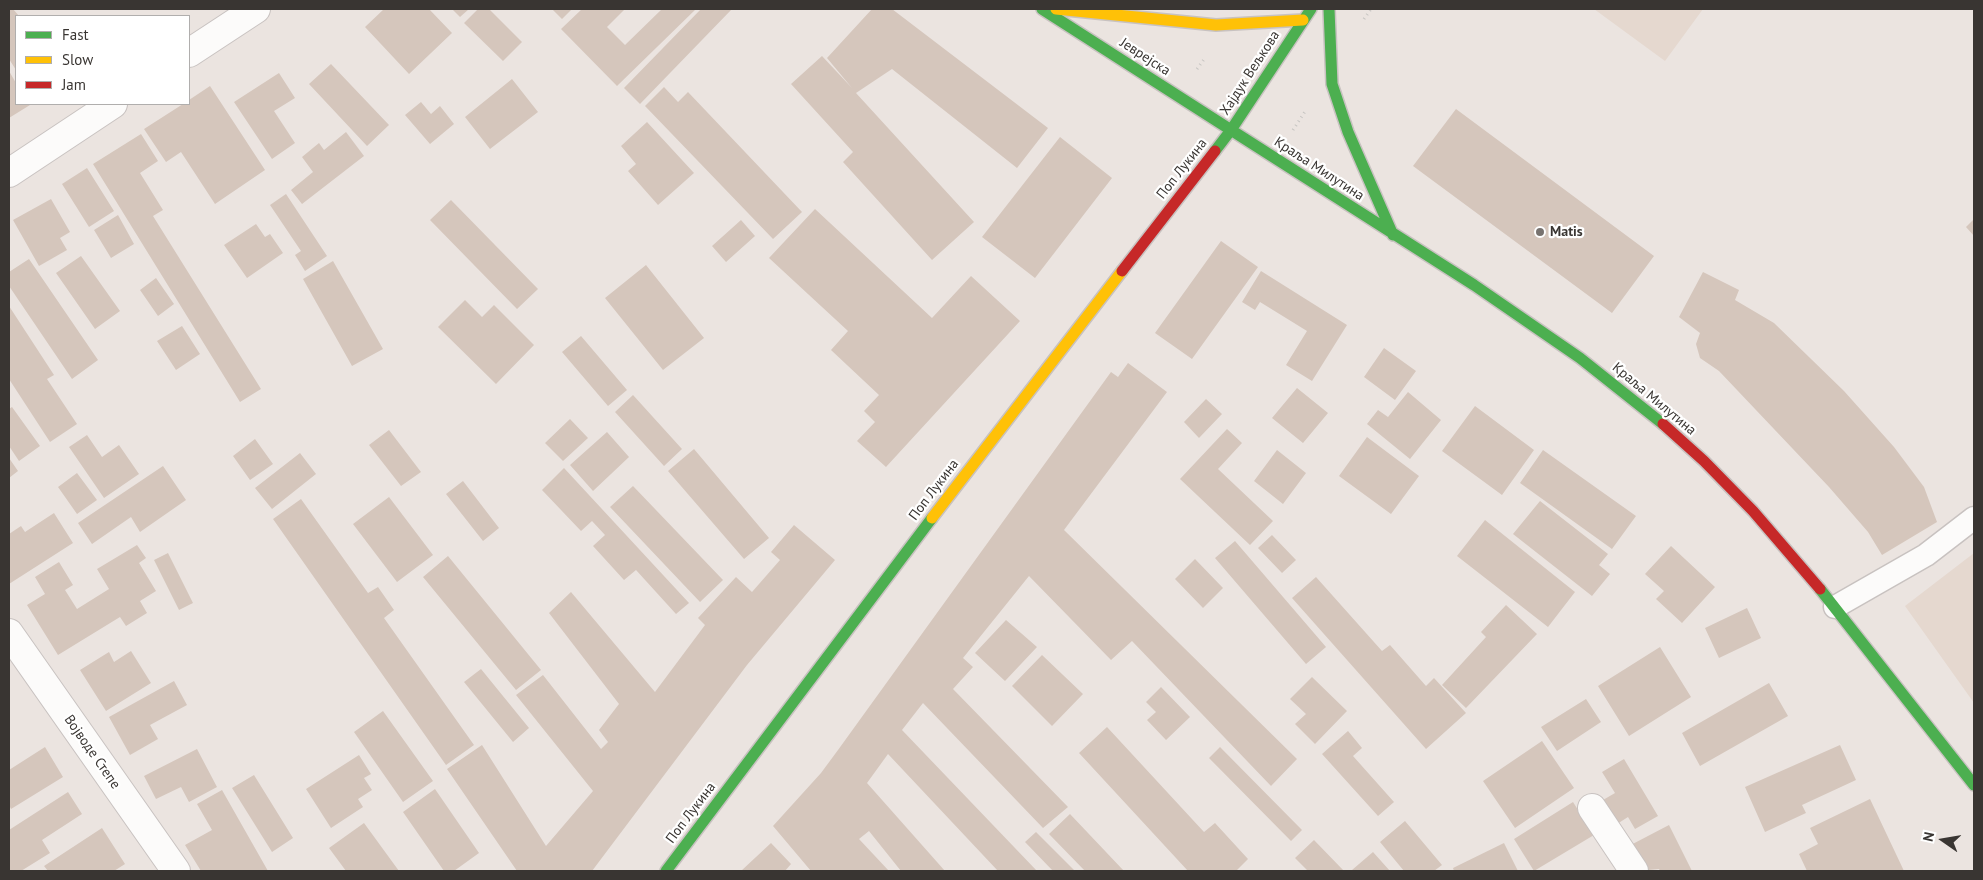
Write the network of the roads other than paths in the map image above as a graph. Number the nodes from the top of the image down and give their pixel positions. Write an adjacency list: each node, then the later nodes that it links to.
1 (256, 9): 7 (street)
2 (1042, 9): 9 (main road, Јеврејска)
3 (1056, 9): 6 (main road)
4 (1311, 9): 6 (main road, Хајдук Вељкова)
5 (1329, 9): 11 (main road)
6 (1303, 20): 9 (main road, Хајдук Вељкова)
7 (190, 52)
8 (111, 105): 10 (street)
9 (1231, 130): 11 (main road, Краља Милутина); 18 (main road, Поп Лукина)
10 (9, 173)
11 (1393, 235): 13 (main road, Краља Милутина)
12 (1974, 518): 13 (lane)
13 (1835, 607): 15 (main road, Краља Милутина)
14 (9, 633): 17 (street, Војводе Степе)
15 (1974, 785)
16 (1592, 808): 19 (street)
17 (176, 871)
18 (666, 871)
19 (1634, 871)

